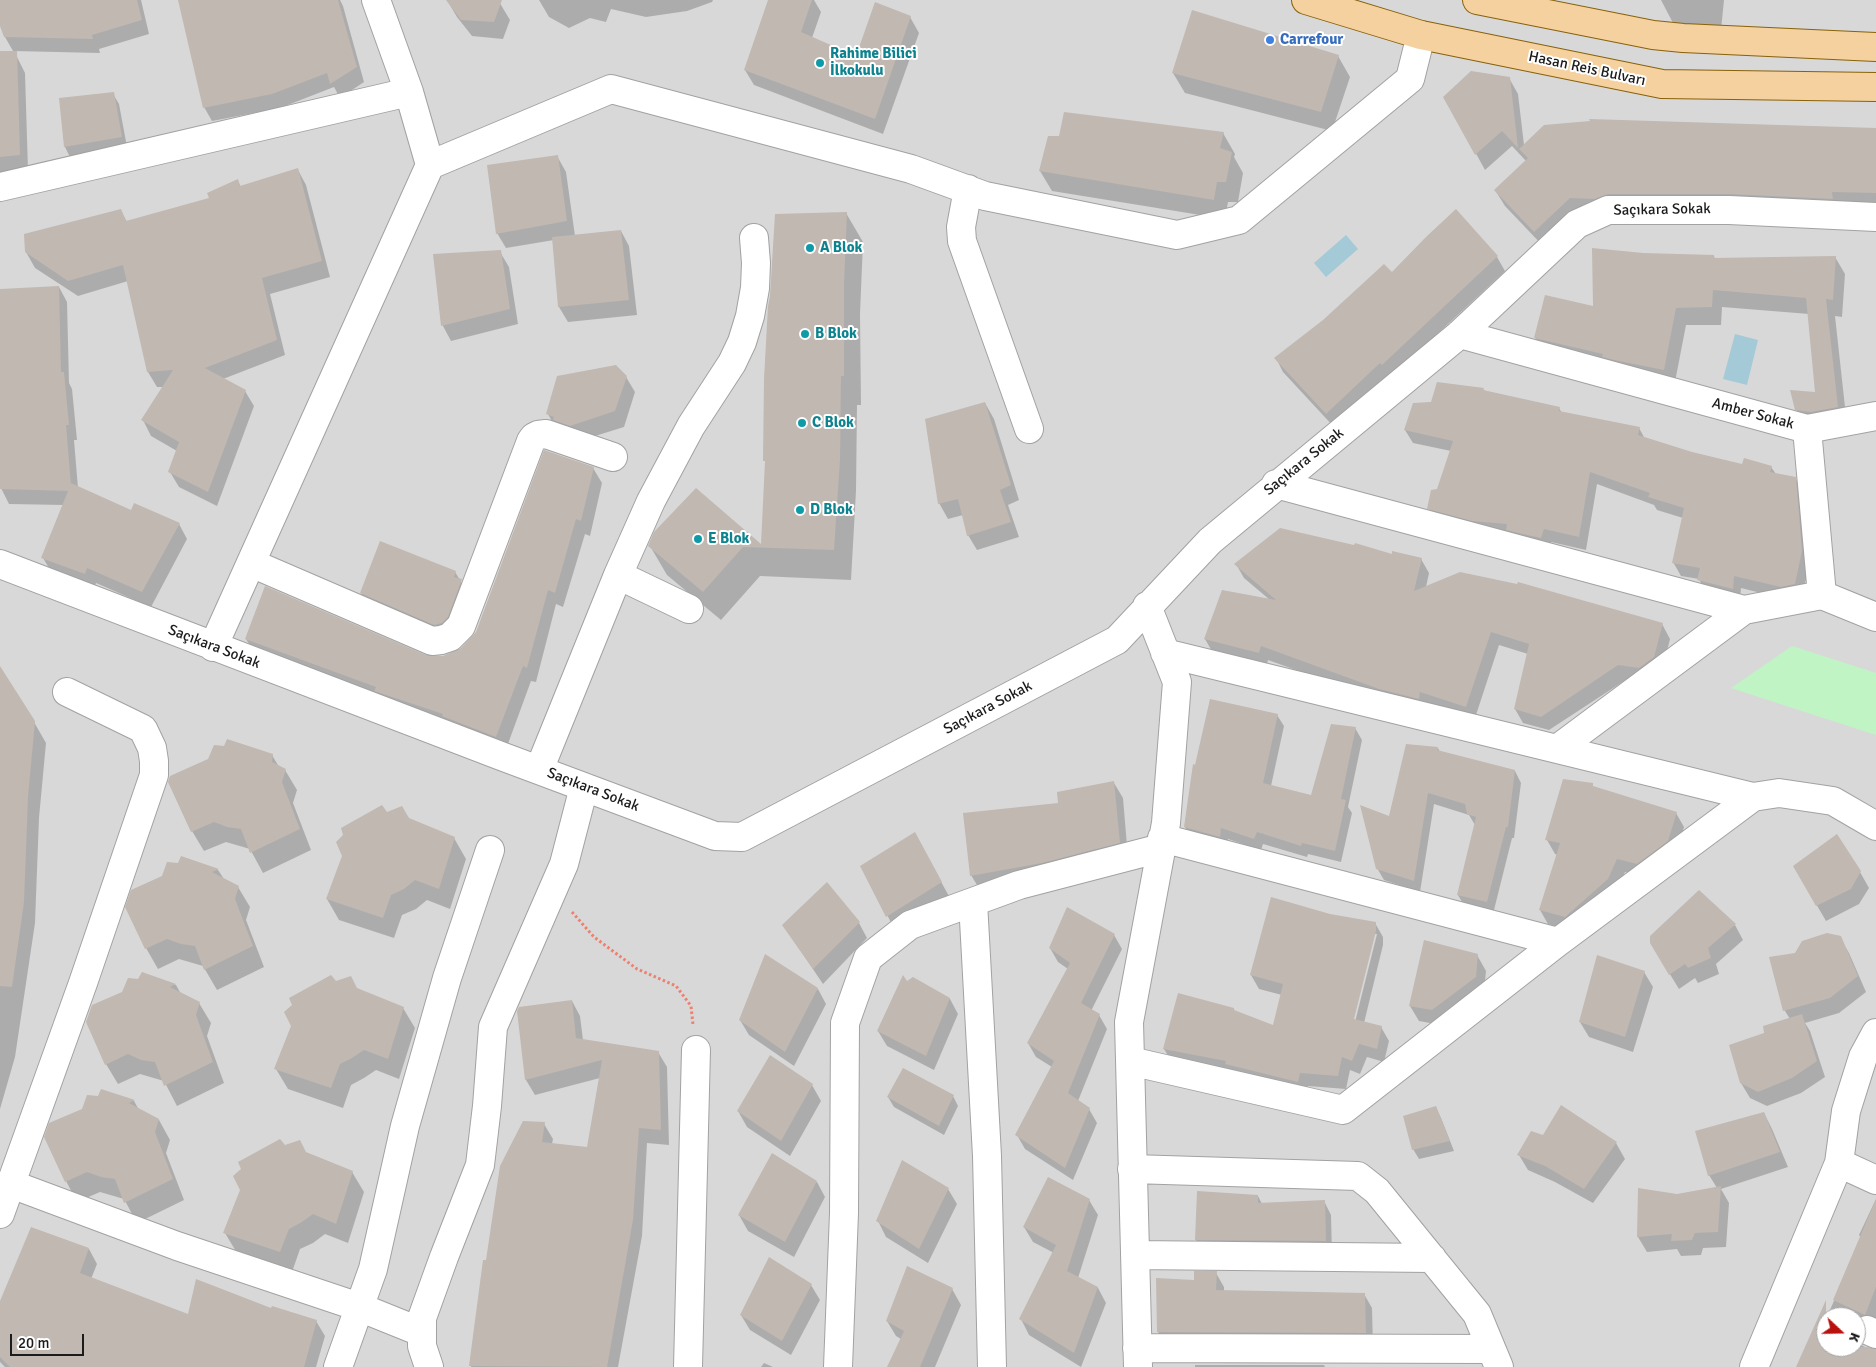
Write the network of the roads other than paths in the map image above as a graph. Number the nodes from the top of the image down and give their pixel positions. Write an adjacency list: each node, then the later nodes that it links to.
1 (376, 0): 7 (street)
2 (1306, 0): 4 (main road, Hasan Reis Bulvarı)
3 (1477, 0): 5 (main road)
4 (1421, 35): 6 (main road, Hasan Reis Bulvarı); 10 (street)
5 (1872, 41)
6 (1876, 88)
7 (408, 92): 8 (street); 9 (street)
8 (430, 165): 10 (street); 20 (street)
9 (0, 187)
10 (968, 189): 15 (street)
11 (1876, 217): 13 (street, Saçıkara Sokak)
12 (754, 238): 21 (street)
13 (1460, 334): 16 (street, Amber Sokak); 18 (street, Saçıkara Sokak)
14 (1876, 416): 16 (street)
15 (1029, 429)
16 (1807, 429): 22 (street, Amber Sokak)
17 (613, 457): 20 (street)
18 (1276, 484): 23 (street, Saçıkara Sokak); 25 (street)
19 (0, 564): 27 (street, Saçıkara Sokak)
20 (250, 564): 27 (street)
21 (618, 575): 24 (street); 31 (street)
22 (1822, 595): 25 (street); 26 (street)
23 (1148, 606): 28 (street); 32 (street, Saçıkara Sokak)
24 (689, 609)
25 (1744, 610): 30 (street)
26 (1876, 617)
27 (213, 646): 31 (street, Saçıkara Sokak)
28 (1165, 652): 30 (street); 35 (street)
29 (67, 692): 45 (street)
30 (1557, 748): 33 (street)
31 (539, 770): 32 (street, Saçıkara Sokak)
32 (584, 787): 50 (street)
33 (1754, 797): 34 (street); 38 (street)
34 (1876, 826)
35 (1162, 843): 37 (street); 38 (street); 41 (street)
36 (490, 850): 49 (street)
37 (973, 902): 56 (street); 57 (street)
38 (1558, 942): 41 (street)
39 (1876, 1033): 42 (street)
40 (696, 1050): 55 (street)
41 (1130, 1061): 43 (street)
42 (1839, 1163): 44 (street); 58 (street)
43 (1132, 1169): 47 (street); 48 (street)
44 (1876, 1180)
45 (11, 1184): 46 (street); 49 (street)
46 (0, 1214)
47 (1135, 1255): 48 (street); 51 (street)
48 (1432, 1258): 52 (street)
49 (359, 1308): 50 (street); 53 (street)
50 (421, 1332): 54 (street)
51 (1138, 1358): 52 (street)
52 (1495, 1358)
53 (338, 1367)
54 (429, 1367)
55 (688, 1367)
56 (838, 1367)
57 (992, 1367)
58 (1754, 1367)

